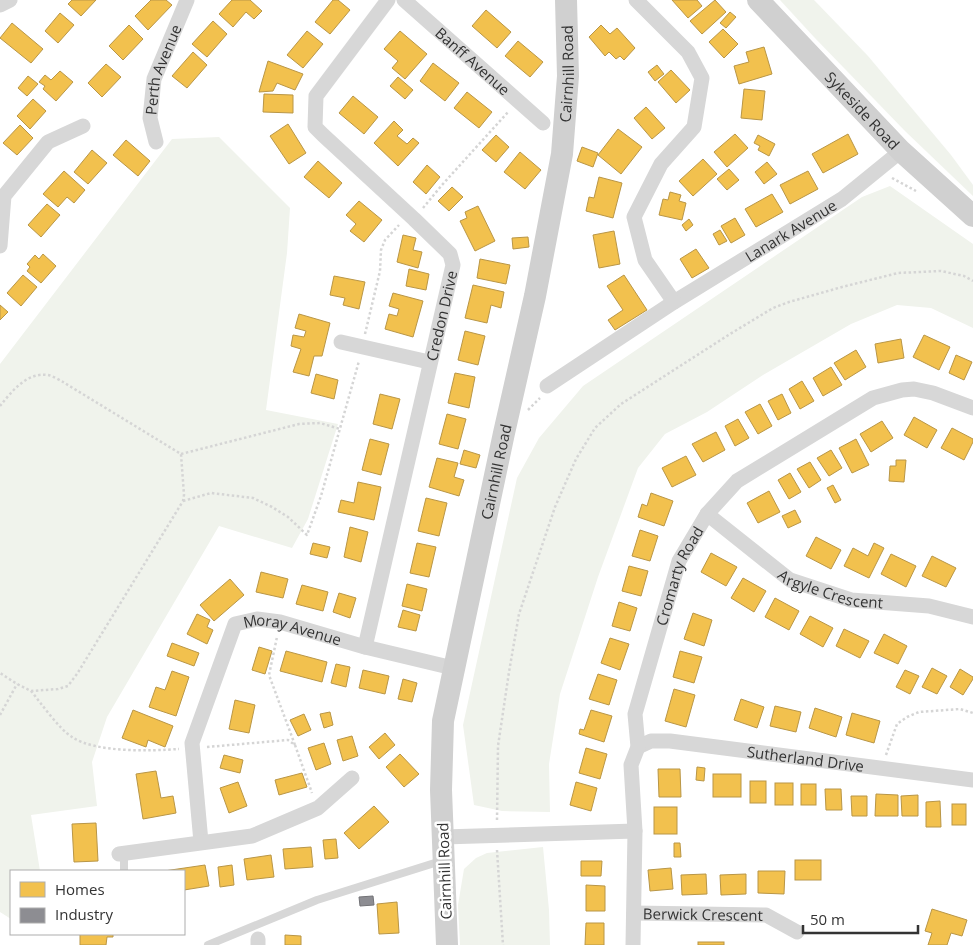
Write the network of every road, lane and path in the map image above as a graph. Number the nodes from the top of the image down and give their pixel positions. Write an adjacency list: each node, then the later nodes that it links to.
1 (10, 0): 8 (street)
2 (187, 0): 11 (street, Perth Avenue)
3 (388, 0): 20 (street, Credon Drive)
4 (404, 0): 9 (street, Banff Avenue)
5 (566, 0): 30 (main road, Cairnhill Road)
6 (636, 0): 17 (street)
7 (758, 0): 12 (main road, Sykeside Road)
8 (0, 5)
9 (543, 123)
10 (83, 126): 13 (street)
11 (156, 142)
12 (900, 151): 14 (main road, Sykeside Road); 17 (street, Lanark Avenue)
13 (2, 196): 15 (street)
14 (973, 216)
15 (0, 246)
16 (973, 281): 42 (path)
17 (674, 302): 21 (street, Lanark Avenue)
18 (341, 342): 19 (street)
19 (362, 346): 20 (street); 24 (path)
20 (429, 362): 29 (street, Credon Drive)
21 (547, 386)
22 (0, 406): 25 (path)
23 (973, 408): 27 (street, Cromarty Road)
24 (341, 429): 25 (path); 26 (path)
25 (181, 454): 26 (path)
26 (183, 501): 32 (path)
27 (707, 514): 28 (street, Argyle Crescent); 36 (street, Cromarty Road)
28 (973, 617)
29 (365, 647): 30 (street, Moray Avenue); 44 (street, Moray Avenue)
30 (453, 668): 43 (main road, Cairnhill Road)
31 (0, 673): 32 (path)
32 (16, 684): 34 (path)
33 (973, 713): 37 (path)
34 (0, 715)
35 (296, 745): 40 (path)
36 (638, 747): 37 (street, Sutherland Drive); 41 (street, Cromarty Road)
37 (882, 768): 39 (street, Sutherland Drive)
38 (352, 778): 40 (street)
39 (973, 780)
40 (318, 808): 44 (street)
41 (635, 831): 42 (street); 48 (street, Cromarty Road)
42 (496, 835): 43 (street); 52 (path)
43 (444, 837): 46 (main road, Cairnhill Road)
44 (201, 842): 45 (street)
45 (121, 854): 47 (lane)
46 (443, 860): 50 (lane); 51 (main road, Cairnhill Road)
47 (124, 870)
48 (634, 913): 49 (street, Berwick Crescent); 53 (street, Cromarty Road)
49 (798, 932)
50 (208, 945)
51 (447, 945)
52 (503, 945)
53 (633, 945)

